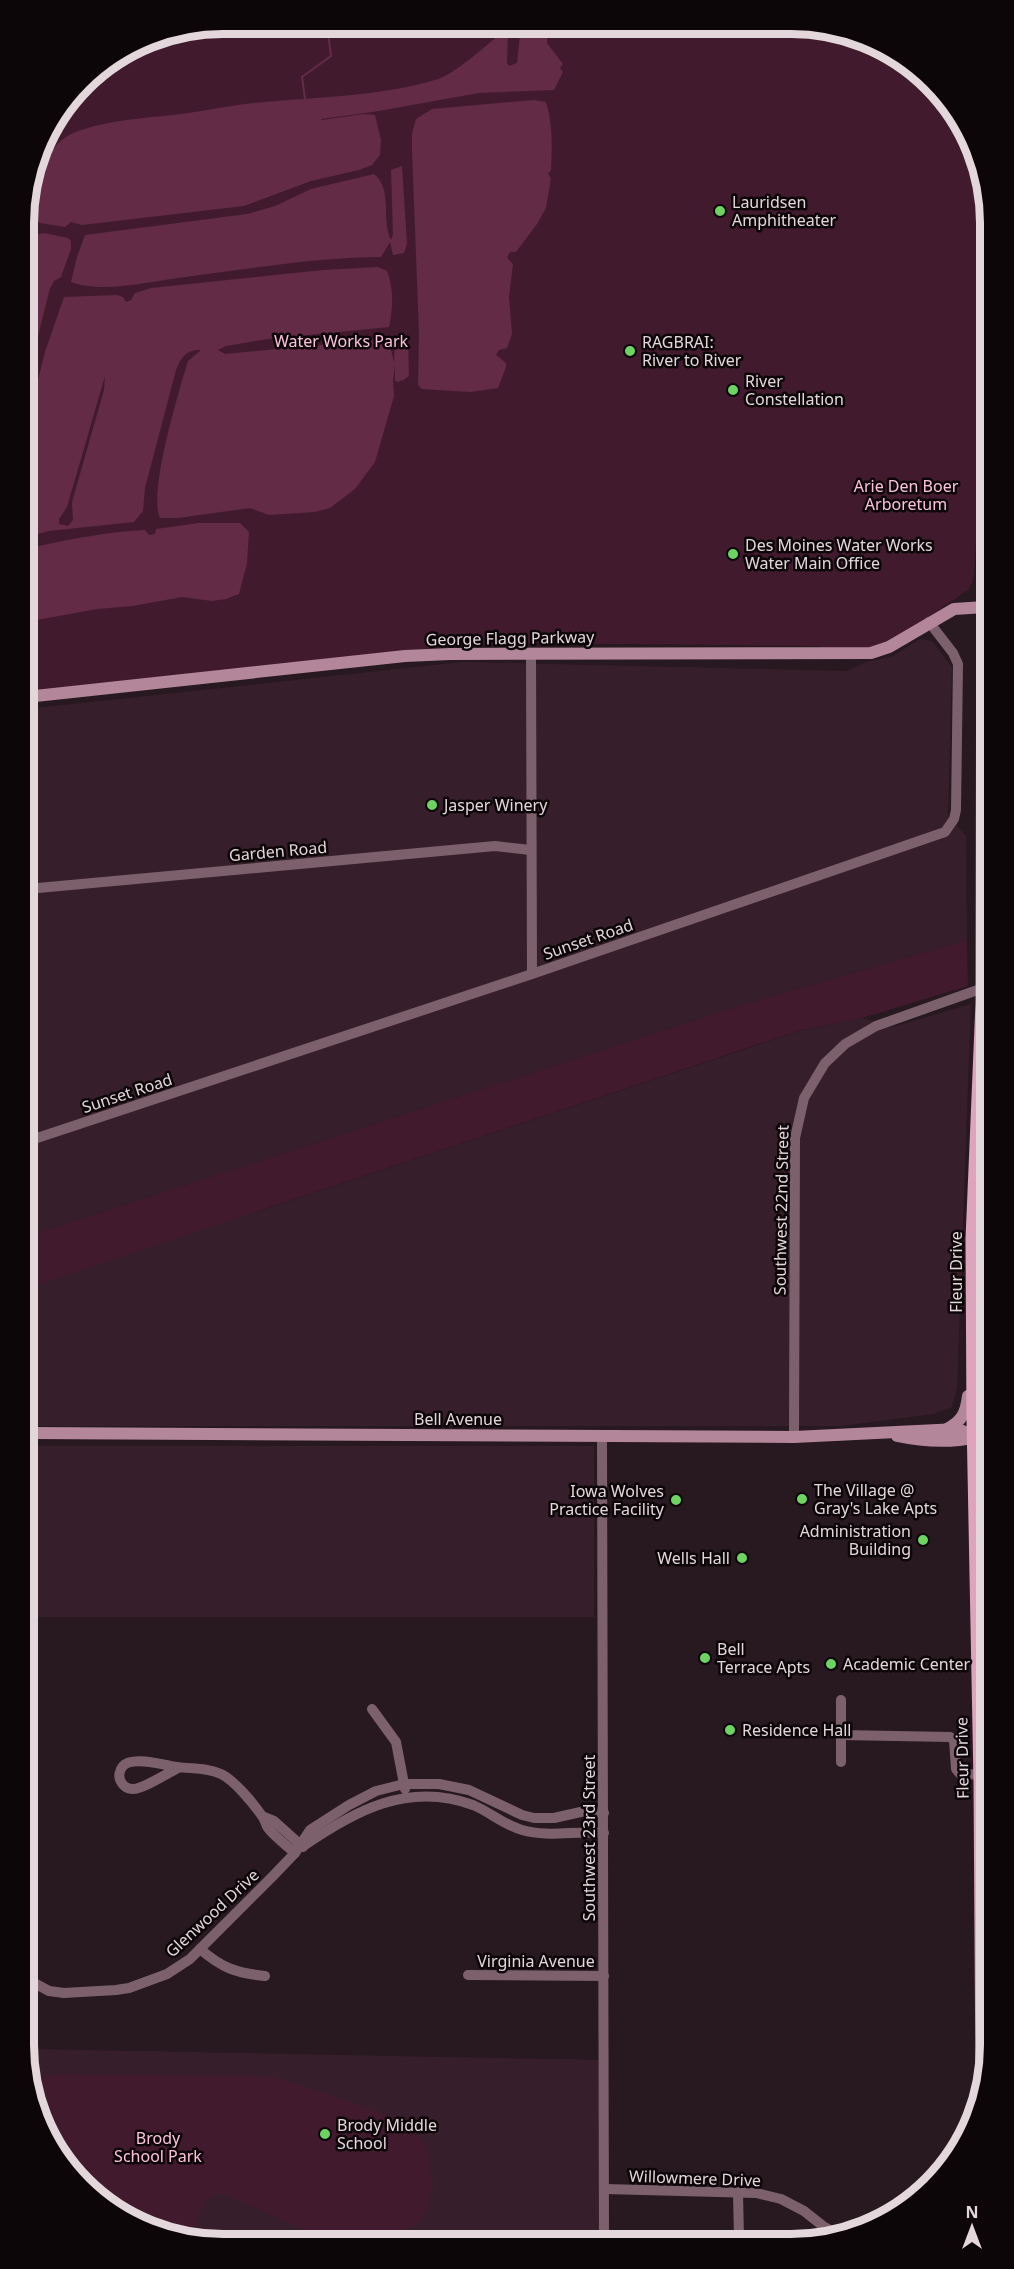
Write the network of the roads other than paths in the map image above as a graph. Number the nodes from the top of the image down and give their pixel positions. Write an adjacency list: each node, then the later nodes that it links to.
1 (980, 607): 2 (street, George Flagg Parkway)
2 (929, 622): 3 (street, George Flagg Parkway); 7 (street, Sunset Road)
3 (531, 654): 4 (street, George Flagg Parkway); 5 (street)
4 (35, 696)
5 (531, 850): 6 (street, Garden Road); 7 (street)
6 (35, 888)
7 (532, 974): 10 (street, Sunset Road)
8 (980, 989): 19 (street, Southwest 22nd Street)
9 (980, 1094): 11 (main road, Fleur Drive)
10 (35, 1139)
11 (974, 1359): 12 (main road, Fleur Drive); 13 (street)
12 (979, 1418)
13 (946, 1430): 15 (street, Bell Avenue); 16 (street, Bell Avenue)
14 (35, 1433): 17 (street, Bell Avenue)
15 (887, 1434): 18 (street, Bell Avenue); 19 (street, Bell Avenue)
16 (979, 1435)
17 (602, 1436): 19 (street, Bell Avenue); 29 (street, Southwest 23rd Street)
18 (979, 1436)
19 (794, 1437)
20 (841, 1700): 22 (street)
21 (372, 1709): 26 (street)
22 (841, 1735): 23 (street); 25 (street)
23 (841, 1762)
24 (178, 1768): 24 (street); 32 (street)
25 (979, 1775)
26 (404, 1784): 27 (street); 28 (street, Glenwood Drive); 32 (street, Glenwood Drive)
27 (406, 1798): 30 (street, Glenwood Drive); 32 (street, Glenwood Drive)
28 (505, 1807): 29 (street, Glenwood Drive); 30 (street)
29 (604, 1813): 31 (street, Southwest 23rd Street)
30 (499, 1819): 31 (street, Glenwood Drive)
31 (604, 1833): 36 (street, Southwest 23rd Street)
32 (299, 1848): 33 (street, Glenwood Drive)
33 (200, 1948): 34 (street); 37 (street, Glenwood Drive)
34 (265, 1976)
35 (468, 1976): 36 (street, Virginia Avenue)
36 (604, 1976): 38 (street, Southwest 23rd Street)
37 (36, 1984)
38 (605, 2189): 39 (street, Willowmere Drive); 41 (street, Southwest 23rd Street)
39 (738, 2192): 40 (street, Willowmere Drive); 42 (street)
40 (830, 2230)
41 (604, 2234)
42 (739, 2234)

